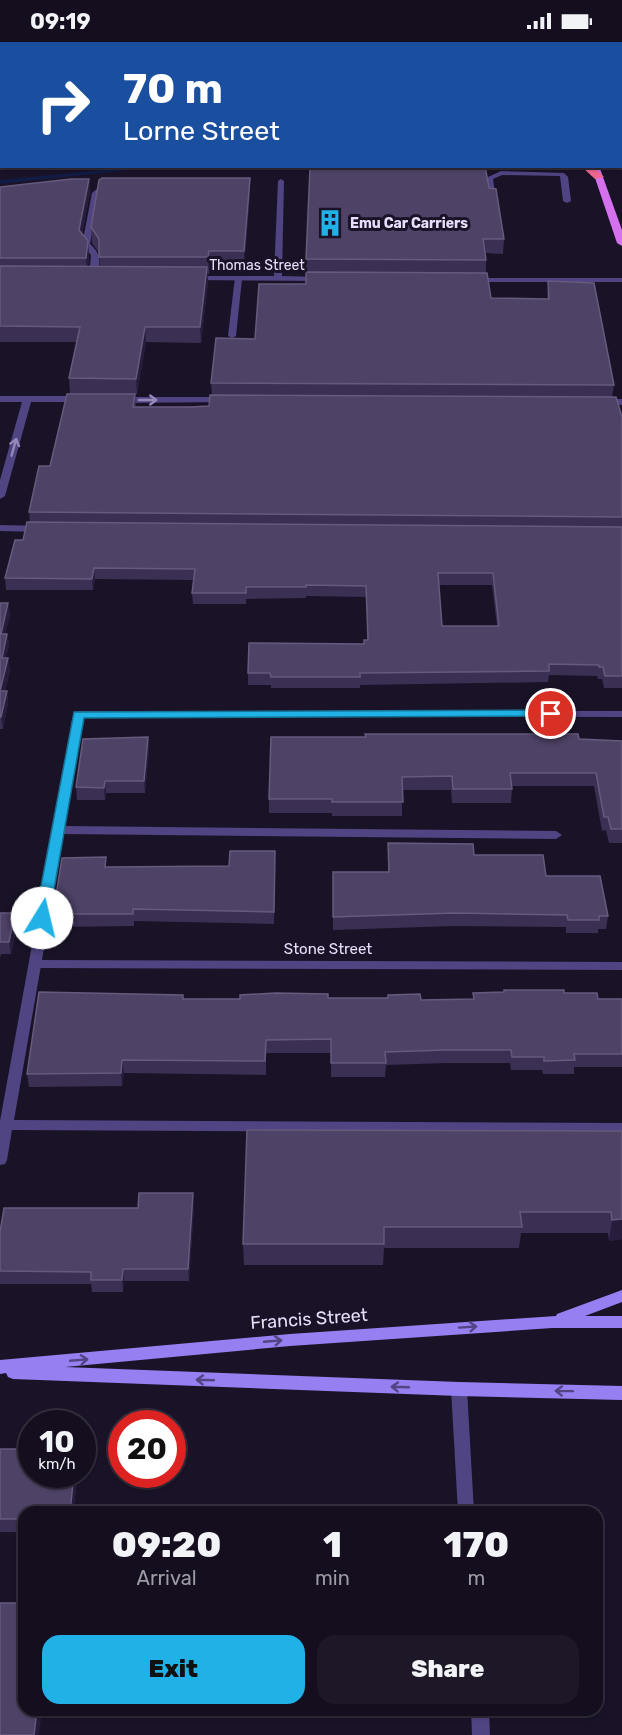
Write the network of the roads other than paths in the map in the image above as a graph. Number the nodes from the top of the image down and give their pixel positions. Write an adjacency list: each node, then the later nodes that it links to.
1 (597, 172): 6 (main road)
2 (281, 182): 12 (street)
3 (116, 185): 8 (street)
4 (492, 201): 5 (street)
5 (567, 201)
6 (622, 243)
7 (82, 278): 8 (street)
8 (93, 278): 9 (street)
9 (104, 278)
10 (182, 278): 11 (street, Thomas Street)
11 (238, 279): 12 (street, Thomas Street); 16 (street)
12 (278, 279): 13 (street, Thomas Street)
13 (325, 279)
14 (468, 280): 15 (street)
15 (622, 280)
16 (232, 336)
17 (0, 399): 18 (street)
18 (27, 399): 19 (street); 24 (street, one-way to 18)
19 (86, 399)
20 (110, 400): 21 (street, one-way to 21)
21 (229, 400)
22 (586, 402): 23 (street)
23 (622, 402)
24 (0, 496)
25 (0, 528): 26 (street)
26 (54, 529)
27 (622, 714): 28 (street)
28 (57, 831): 29 (street); 30 (street)
29 (556, 835)
30 (35, 964): 31 (street, Stone Street); 32 (street)
31 (622, 966)
32 (6, 1125): 33 (street); 34 (street)
33 (622, 1128)
34 (0, 1160)
35 (622, 1296): 36 (main road)
36 (552, 1322): 37 (main road, Francis Street); 38 (main road, Francis Street, one-way to 36)
37 (622, 1322)
38 (0, 1369): 39 (main road, Francis Street, one-way to 38)
39 (459, 1389): 40 (main road, Francis Street, one-way to 39); 41 (street)
40 (622, 1392)
41 (466, 1506)
42 (480, 1716): 43 (street)
43 (482, 1735)

